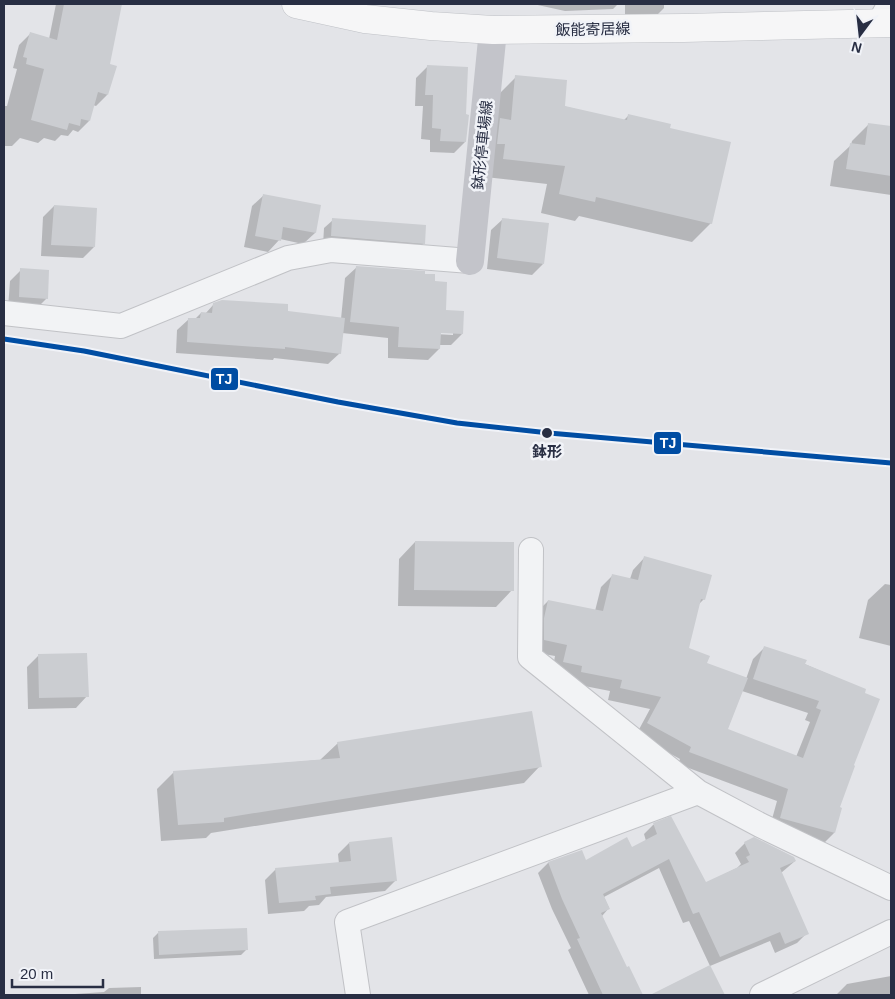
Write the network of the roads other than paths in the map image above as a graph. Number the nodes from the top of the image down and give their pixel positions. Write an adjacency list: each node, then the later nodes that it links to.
1 (296, 4): 3 (main road, 飯能寄居線)
2 (887, 16): 3 (main road, 飯能寄居線)
3 (493, 30): 4 (main road, 鉢形停車場線)
4 (470, 261): 5 (street)
5 (4, 313)
6 (530, 550): 7 (street)
7 (698, 792): 8 (street); 10 (street)
8 (891, 888)
9 (891, 932): 11 (street)
10 (358, 995)
11 (762, 995)

